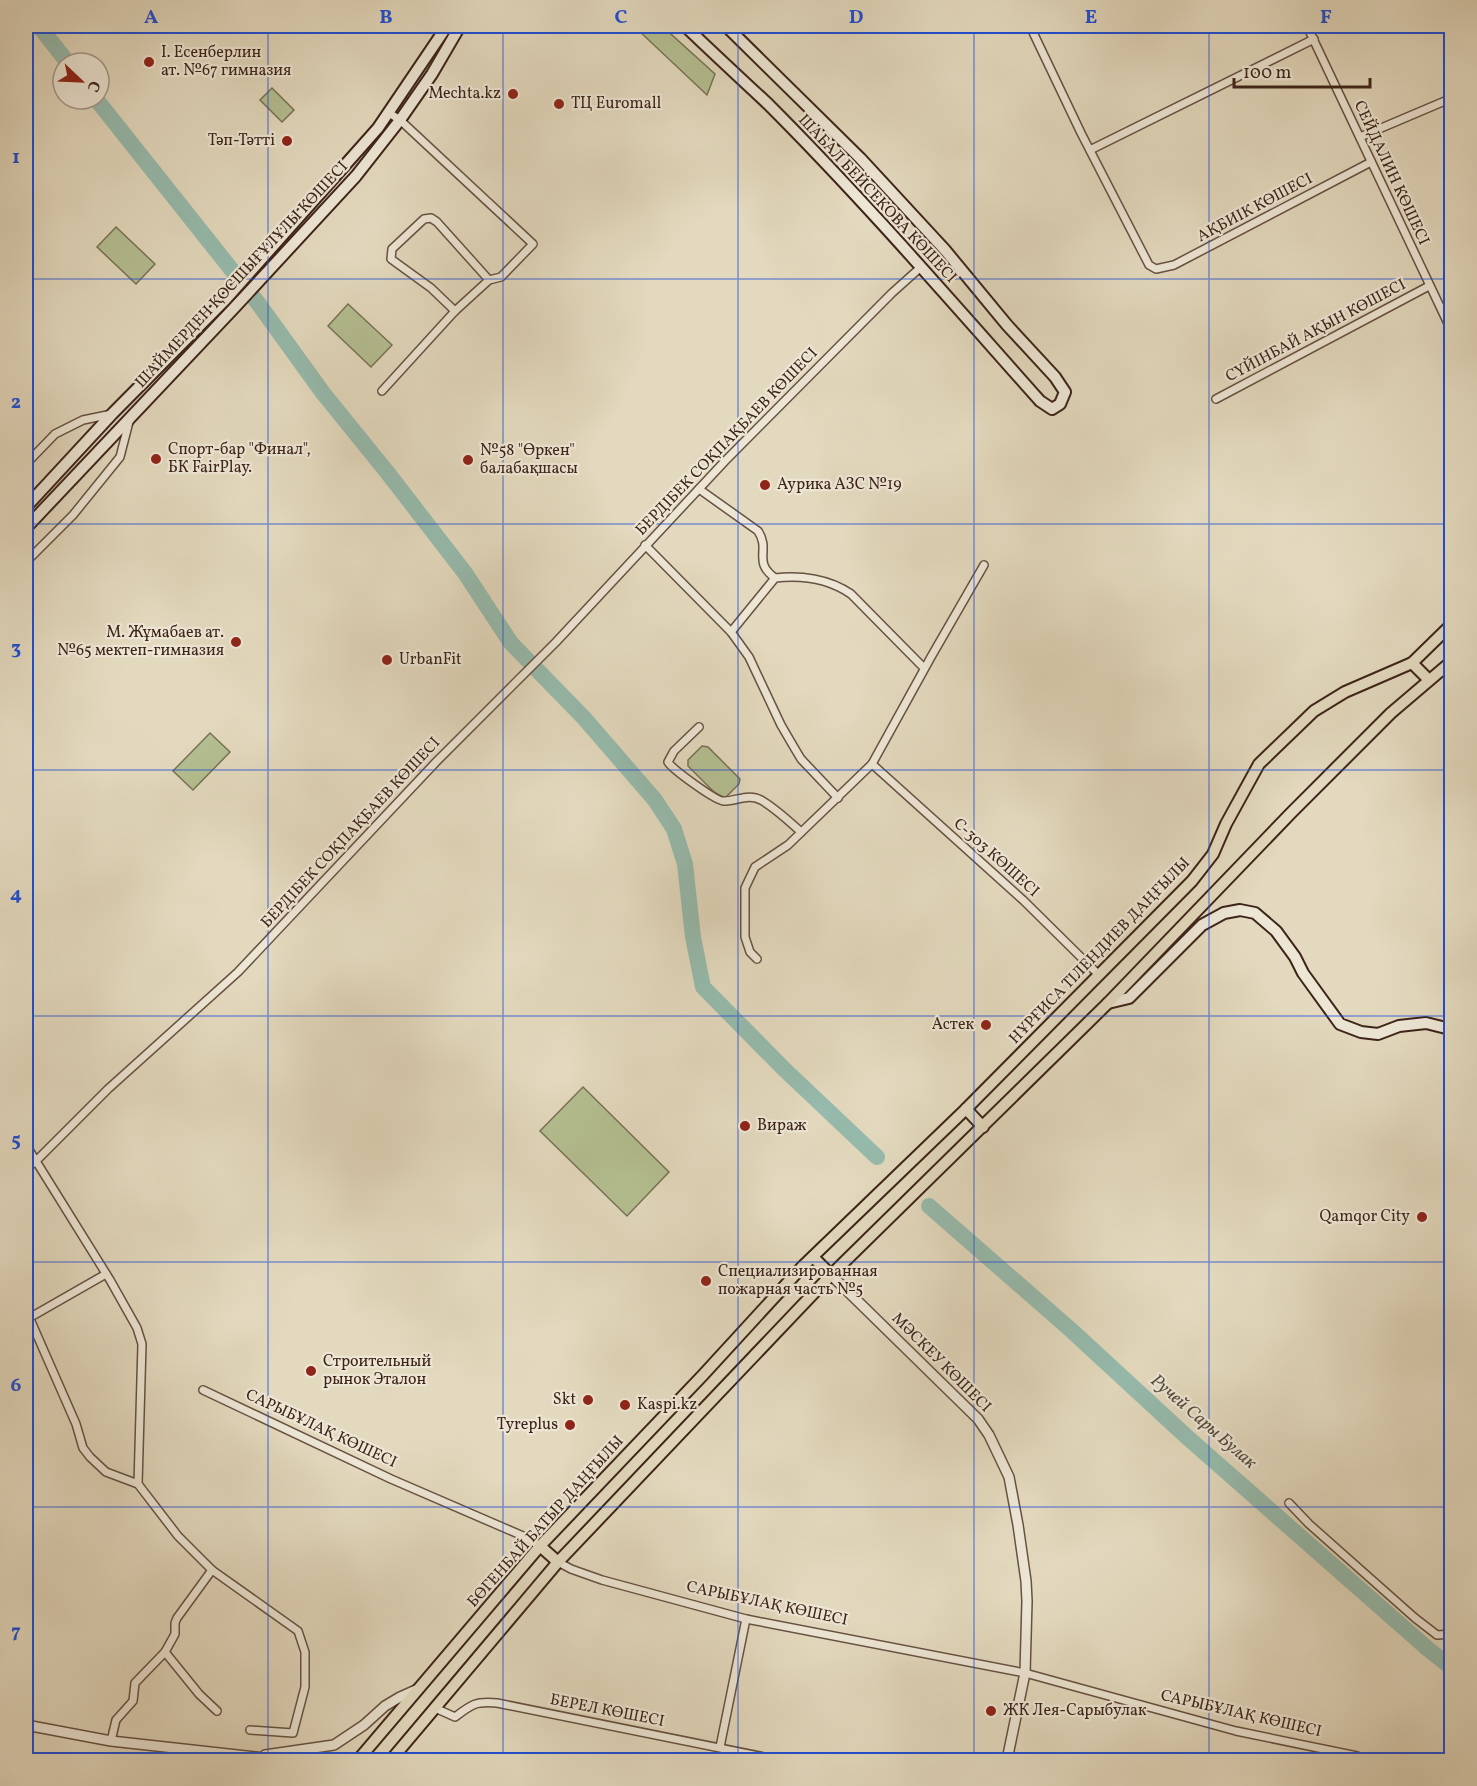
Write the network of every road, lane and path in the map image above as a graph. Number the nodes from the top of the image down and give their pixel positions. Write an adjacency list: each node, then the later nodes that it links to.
1 (447, 26): 9 (main road, ШАЙМЕРДЕН ҚОСШЫҒҰЛҰЛЫ КӨШЕСІ)
2 (460, 26): 10 (main road, ШАЙМЕРДЕН ҚОСШЫҒҰЛҰЛЫ КӨШЕСІ)
3 (685, 26): 14 (main road, ШАБАЛ БЕЙСЕКОВА КӨШЕСІ)
4 (726, 26): 14 (main road, ШАБАЛ БЕЙСЕКОВА КӨШЕСІ)
5 (1030, 26): 12 (street)
6 (1307, 26): 7 (street, СЕЙДАЛИН КӨШЕСІ)
7 (1314, 39): 11 (street, СЕЙДАЛИН КӨШЕСІ); 12 (street)
8 (1452, 98): 11 (street)
9 (389, 113): 10 (street); 21 (main road, ШАЙМЕРДЕН ҚОСШЫҒҰЛҰЛЫ КӨШЕСІ)
10 (400, 120): 15 (street); 22 (main road, ШАЙМЕРДЕН ҚОСШЫҒҰЛҰЛЫ КӨШЕСІ)
11 (1360, 137): 13 (street, СЕЙДАЛИН КӨШЕСІ)
12 (1090, 150): 13 (street, АҚБИІК КӨШЕСІ)
13 (1371, 162): 16 (street, СЕЙДАЛИН КӨШЕСІ)
14 (921, 267): 24 (street, БЕРДІБЕК СОҚПАҚБАЕВ КӨШЕСІ)
15 (489, 280): 17 (street); 17 (street)
16 (1429, 286): 18 (street, СЕЙДАЛИН КӨШЕСІ); 20 (street, СҮЙІНБАЙ АҚЫН КӨШЕСІ)
17 (455, 311): 19 (street)
18 (1452, 332)
19 (382, 391)
20 (1216, 399)
21 (112, 414): 23 (street); 25 (main road, ШАЙМЕРДЕН ҚОСШЫҒҰЛҰЛЫ КӨШЕСІ)
22 (129, 419): 26 (main road, ШАЙМЕРДЕН ҚОСШЫҒҰЛҰЛЫ КӨШЕСІ); 28 (street)
23 (26, 464)
24 (699, 489): 27 (street, БЕРДІБЕК СОҚПАҚБАЕВ КӨШЕСІ); 30 (street)
25 (26, 507)
26 (26, 528)
27 (645, 545): 32 (street); 48 (street, БЕРДІБЕК СОҚПАҚБАЕВ КӨШЕСІ)
28 (26, 562)
29 (984, 565): 35 (street)
30 (775, 578): 32 (street); 35 (street)
31 (1452, 624): 34 (main road, НҰРҒИСА ТІЛЕНДИЕВ ДАҢҒЫЛЫ)
32 (731, 632): 39 (street)
33 (1452, 661): 36 (main road)
34 (1412, 663): 36 (main road); 42 (main road, НҰРҒИСА ТІЛЕНДИЕВ ДАҢҒЫЛЫ)
35 (924, 668): 38 (street)
36 (1429, 680): 43 (main road)
37 (699, 728): 40 (street)
38 (872, 764): 39 (street); 42 (street, С-303 КӨШЕСІ)
39 (838, 798): 40 (street)
40 (801, 832): 41 (street)
41 (757, 958)
42 (1099, 975): 45 (main road, НҰРҒИСА ТІЛЕНДИЕВ ДАҢҒЫЛЫ)
43 (1108, 1003): 44 (main road); 46 (main road)
44 (1452, 1032)
45 (966, 1109): 46 (main road); 50 (main road, НҰРҒИСА ТІЛЕНДИЕВ ДАҢҒЫЛЫ)
46 (983, 1127): 52 (main road)
47 (26, 1145): 48 (street)
48 (35, 1162): 49 (street, БЕРДІБЕК СОҚПАҚБАЕВ КӨШЕСІ); 51 (street)
49 (26, 1168)
50 (813, 1257): 52 (main road, МӘСКЕУ КӨШЕСІ); 58 (main road, БӨГЕНБАЙ БАТЫР ДАҢҒЫЛЫ)
51 (106, 1274): 54 (street); 56 (street)
52 (831, 1275): 59 (main road); 64 (street, МӘСКЕУ КӨШЕСІ)
53 (26, 1310): 54 (street)
54 (29, 1318): 56 (street)
55 (203, 1390): 58 (street, САРЫБҰЛАҚ КӨШЕСІ)
56 (138, 1484): 60 (street)
57 (1289, 1503): 62 (street)
58 (540, 1546): 59 (main road, САРЫБҰЛАҚ КӨШЕСІ); 65 (main road, БӨГЕНБАЙ БАТЫР ДАҢҒЫЛЫ)
59 (558, 1562): 61 (street, САРЫБҰЛАҚ КӨШЕСІ); 66 (main road)
60 (212, 1570): 63 (street); 69 (street)
61 (746, 1619): 64 (street, САРЫБҰЛАҚ КӨШЕСІ); 71 (street)
62 (1452, 1634)
63 (165, 1652): 67 (street); 70 (street)
64 (1025, 1673): 73 (street, САРЫБҰЛАҚ КӨШЕСІ); 78 (street, МӘСКЕУ КӨШЕСІ)
65 (418, 1689): 72 (street); 75 (main road, БӨГЕНБАЙ БАТЫР ДАҢҒЫЛЫ)
66 (435, 1708): 71 (street, БЕРЕЛ КӨШЕСІ); 76 (main road)
67 (217, 1711)
68 (26, 1725): 70 (street)
69 (250, 1730)
70 (111, 1742): 72 (street)
71 (720, 1747): 77 (street, БЕРЕЛ КӨШЕСІ)
72 (257, 1756): 74 (street)
73 (1357, 1756)
74 (283, 1761)
75 (358, 1761)
76 (391, 1761)
77 (779, 1761)
78 (1007, 1761)

